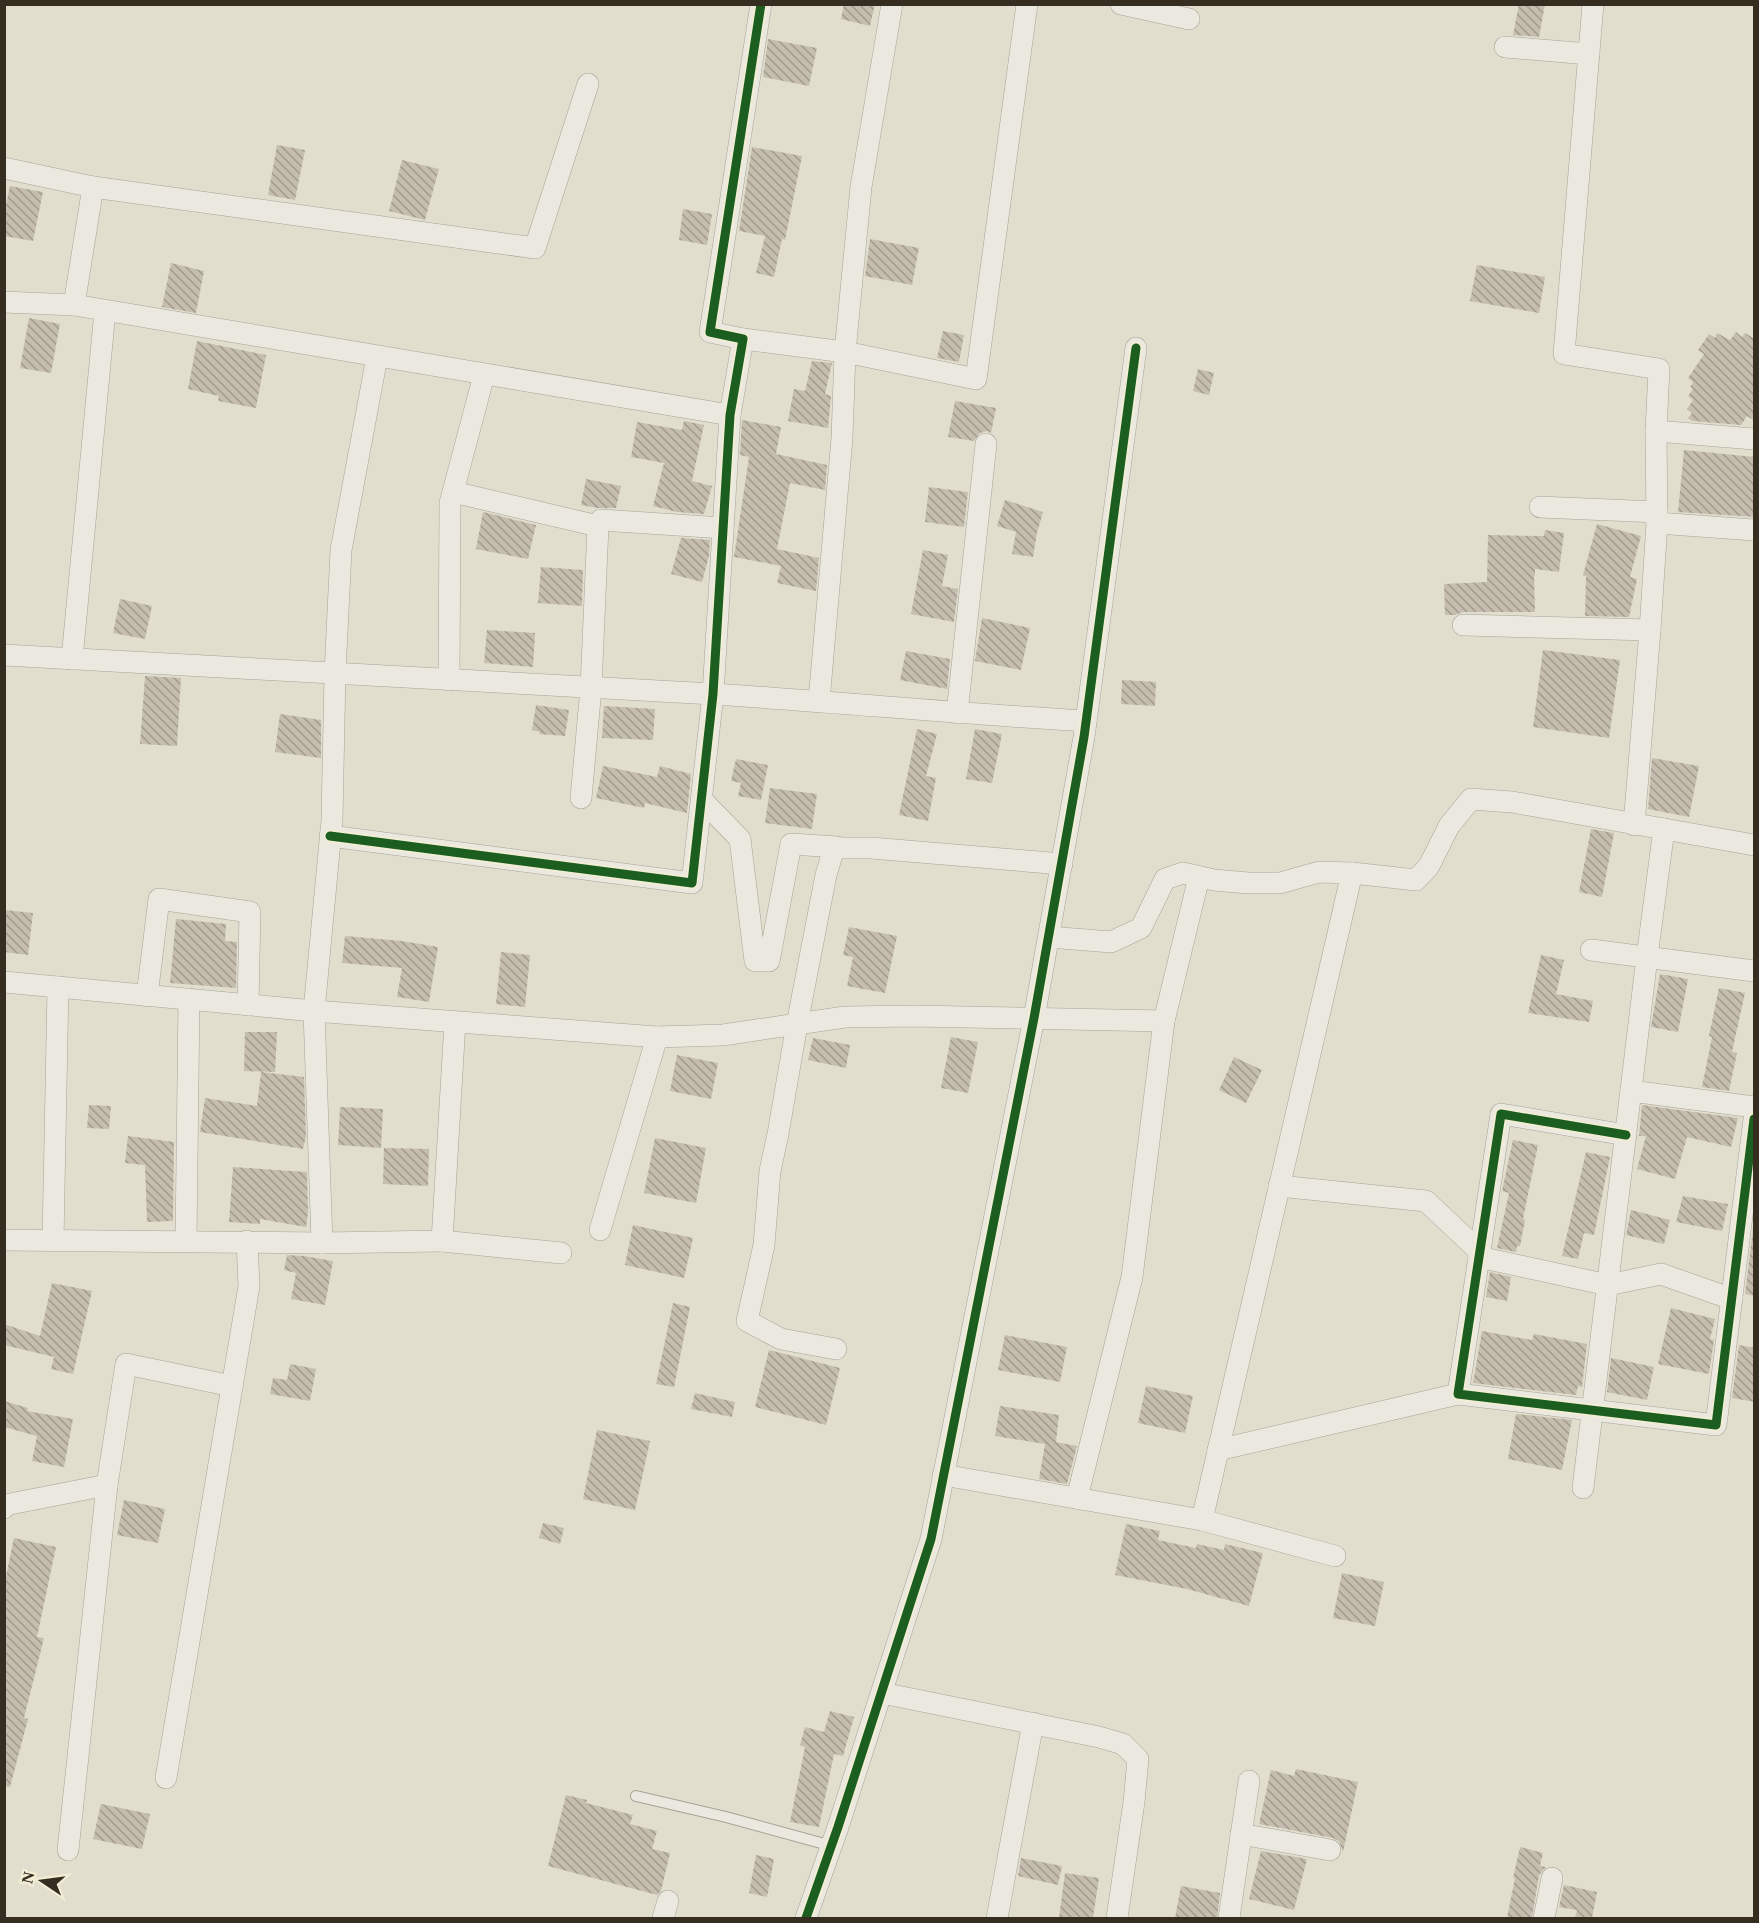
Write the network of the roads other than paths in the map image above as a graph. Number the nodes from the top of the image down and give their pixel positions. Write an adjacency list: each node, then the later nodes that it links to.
1 (761, 4): 15 (street)
2 (892, 4): 17 (street)
3 (1027, 4): 17 (street)
4 (1121, 4): 6 (street)
5 (1593, 4): 8 (street)
6 (1189, 19)
7 (1505, 47): 8 (street)
8 (1589, 54): 21 (street)
9 (588, 84): 11 (street)
10 (4, 168): 11 (street)
11 (93, 187): 13 (street)
12 (4, 302): 13 (street)
13 (74, 306): 14 (street)
14 (105, 311): 18 (street); 33 (street)
15 (743, 339): 17 (street); 20 (street)
16 (1136, 348): 40 (street)
17 (845, 352): 38 (street)
18 (377, 357): 19 (street); 34 (street)
19 (484, 375): 20 (street); 24 (street)
20 (730, 415): 28 (street)
21 (1656, 431): 22 (street); 26 (street)
22 (1755, 439)
23 (986, 444): 39 (street)
24 (453, 492): 27 (street); 35 (street)
25 (1540, 507): 26 (street)
26 (1657, 517): 29 (street); 31 (street)
27 (598, 526): 28 (street); 36 (street)
28 (723, 528): 37 (street)
29 (1755, 530)
30 (1462, 625): 31 (street)
31 (1650, 630): 43 (street)
32 (4, 655): 33 (street)
33 (72, 659): 34 (street)
34 (335, 674): 35 (street); 45 (street)
35 (449, 680): 36 (street)
36 (591, 687): 37 (street); 41 (street)
37 (713, 694): 38 (street); 42 (street)
38 (819, 701): 39 (street)
39 (957, 713): 40 (street)
40 (1086, 721): 48 (street)
41 (581, 798)
42 (702, 800): 45 (street); 47 (street)
43 (1634, 825): 44 (street); 49 (street)
44 (1664, 830): 46 (street); 53 (street)
45 (330, 836): 60 (street)
46 (1755, 845)
47 (837, 847): 48 (street); 64 (street)
48 (1062, 864): 51 (street)
49 (1352, 873): 50 (street); 70 (street)
50 (1199, 877): 51 (street); 62 (street)
51 (1049, 937): 61 (street)
52 (1591, 950): 53 (street)
53 (1647, 957): 54 (street); 66 (street)
54 (1755, 971)
55 (4, 982): 56 (street)
56 (58, 987): 57 (street); 73 (street)
57 (147, 996): 58 (street); 59 (street)
58 (189, 999): 59 (street); 74 (street)
59 (248, 1005): 60 (street)
60 (314, 1011): 63 (street); 77 (street)
61 (1034, 1018): 62 (street); 64 (street); 87 (street)
62 (1164, 1021): 90 (street)
63 (455, 1022): 65 (street); 76 (street)
64 (797, 1024): 65 (street); 82 (street)
65 (657, 1037): 71 (street)
66 (1631, 1091): 67 (street); 69 (street)
67 (1755, 1107)
68 (1755, 1119): 81 (street)
69 (1626, 1136): 79 (street); 80 (street)
70 (1279, 1186): 79 (street); 86 (street)
71 (600, 1230)
72 (4, 1240): 73 (street)
73 (53, 1240): 74 (street)
74 (186, 1241): 75 (street)
75 (247, 1241): 77 (street); 83 (street)
76 (442, 1241): 77 (street); 78 (street)
77 (322, 1242)
78 (561, 1253)
79 (1479, 1254): 80 (street); 84 (street)
80 (1608, 1285): 81 (street); 85 (street)
81 (1732, 1299): 85 (street)
82 (837, 1349)
83 (232, 1386): 88 (street); 96 (street)
84 (1458, 1394): 85 (street); 86 (street)
85 (1593, 1410): 89 (street)
86 (1218, 1450): 92 (street)
87 (943, 1475): 90 (street); 94 (street)
88 (107, 1485): 91 (street); 101 (street)
89 (1583, 1488)
90 (1077, 1498): 92 (street)
91 (4, 1508)
92 (1202, 1520): 93 (street)
93 (1335, 1556)
94 (882, 1693): 95 (street); 100 (street)
95 (1033, 1724): 105 (street); 106 (street)
96 (166, 1778)
97 (1249, 1781): 99 (street)
98 (636, 1796): 100 (lane)
99 (1241, 1834): 102 (street); 107 (street)
100 (832, 1846): 104 (street)
101 (68, 1850)
102 (1330, 1850)
103 (1552, 1878): 108 (street)
104 (806, 1918)
105 (997, 1918)
106 (1117, 1918)
107 (1229, 1918)
108 (1545, 1918)

